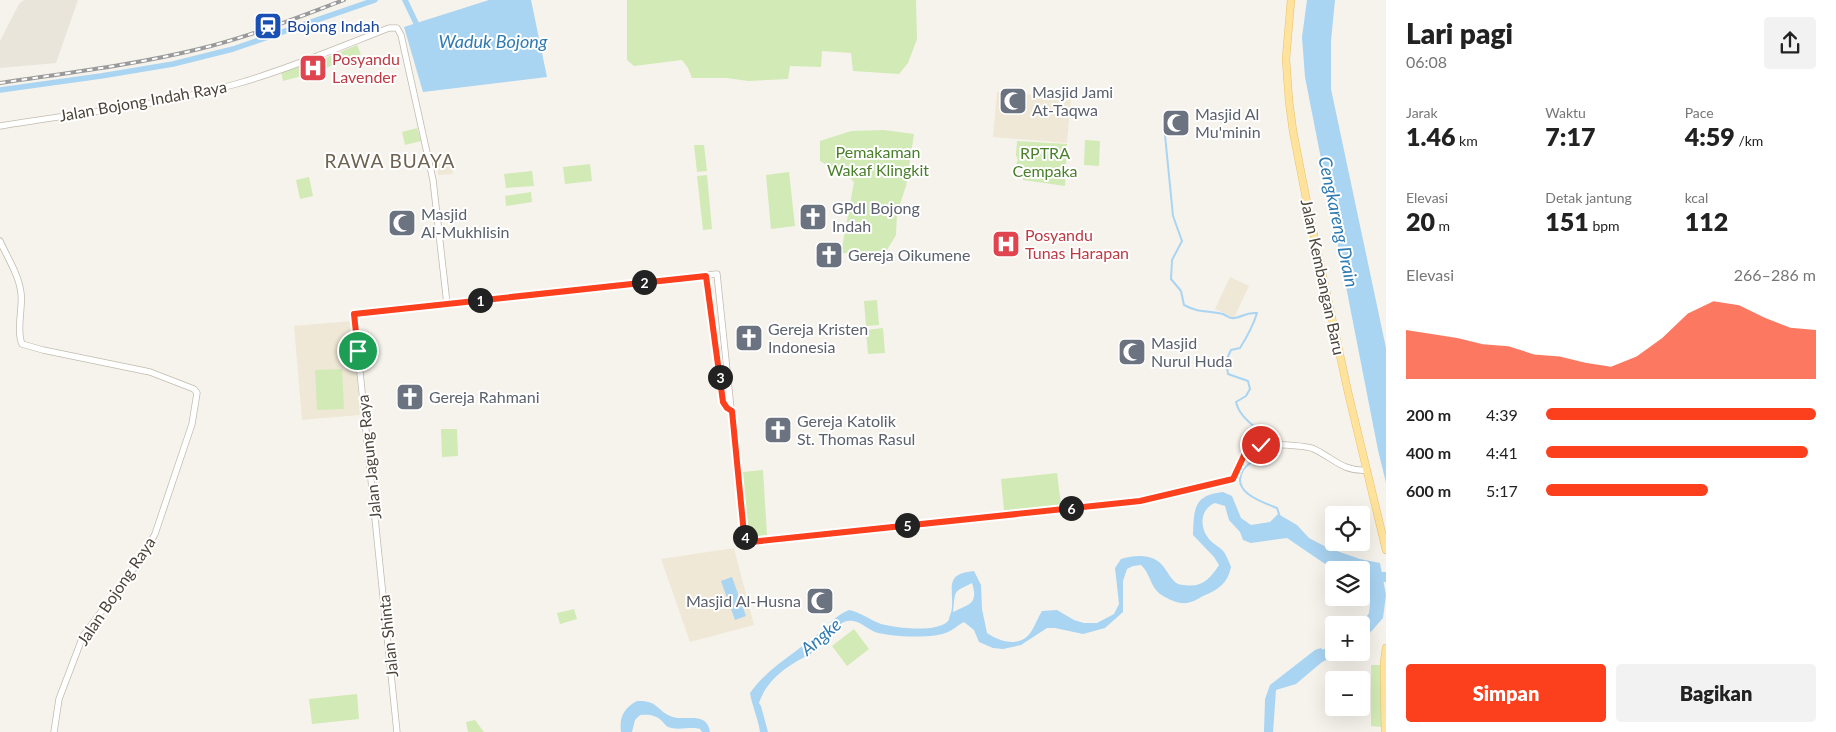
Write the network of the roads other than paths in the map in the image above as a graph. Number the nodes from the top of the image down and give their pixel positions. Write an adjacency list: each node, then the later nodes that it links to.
1 (1291, 0): 7 (main road, Jalan Kembangan Baru)
2 (0, 126): 5 (street, Jalan Bojong Indah Raya)
3 (0, 241): 11 (street, Jalan Bojong Raya)
4 (706, 276): 5 (street); 6 (street); 6 (street)
5 (446, 304): 8 (street, Jalan Jagung Raya)
6 (732, 411): 7 (street)
7 (1367, 470): 9 (main road, Jalan Kembangan Baru)
8 (378, 540): 12 (street, Jalan Shinta)
9 (1386, 550)
10 (1386, 648): 13 (main road)
11 (54, 732)
12 (397, 732)
13 (1385, 732)

